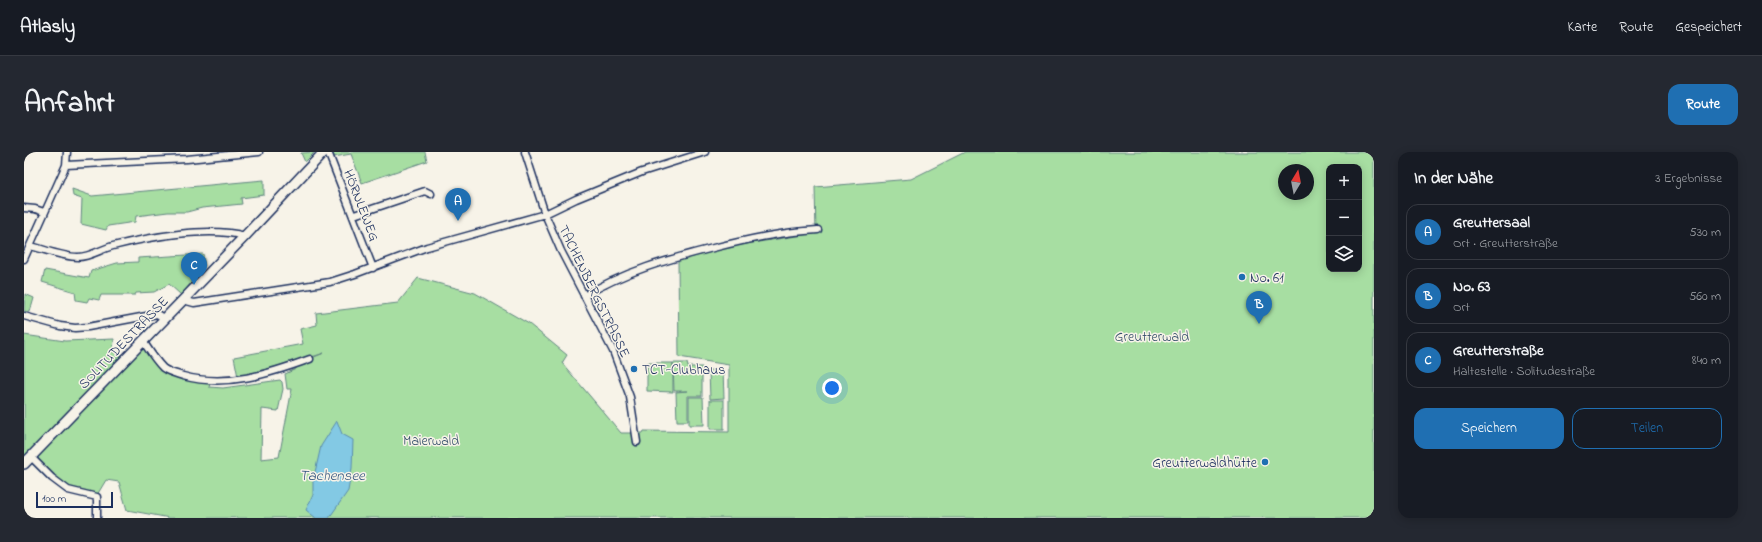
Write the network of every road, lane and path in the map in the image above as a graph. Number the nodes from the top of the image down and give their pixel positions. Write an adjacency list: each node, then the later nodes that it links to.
1 (67, 152): 7 (street)
2 (259, 152): 7 (street)
3 (324, 152): 14 (main road, SOLITUDESTRASSE)
4 (328, 152): 12 (street, HÖRNLEWEG)
5 (525, 152): 11 (street, TACHENBERGSTRASSE)
6 (706, 152): 11 (street)
7 (66, 165): 10 (street)
8 (431, 194): 12 (street)
9 (24, 208): 10 (street)
10 (44, 212): 15 (street)
11 (545, 214): 17 (street); 18 (street, TACHENBERGSTRASSE)
12 (354, 215): 17 (street, HÖRNLEWEG)
13 (818, 230): 18 (street)
14 (245, 236): 15 (street); 19 (main road, SOLITUDESTRASSE)
15 (31, 246): 16 (street)
16 (24, 259)
17 (373, 268): 19 (street)
18 (584, 296): 24 (street, TACHENBERGSTRASSE)
19 (183, 300): 21 (main road, SOLITUDESTRASSE)
20 (24, 316): 21 (street)
21 (165, 319): 22 (main road, SOLITUDESTRASSE)
22 (142, 341): 23 (street); 25 (main road, SOLITUDESTRASSE)
23 (310, 359)
24 (637, 442)
25 (31, 457): 26 (main road, SOLITUDESTRASSE); 27 (street)
26 (24, 464)
27 (97, 518)

